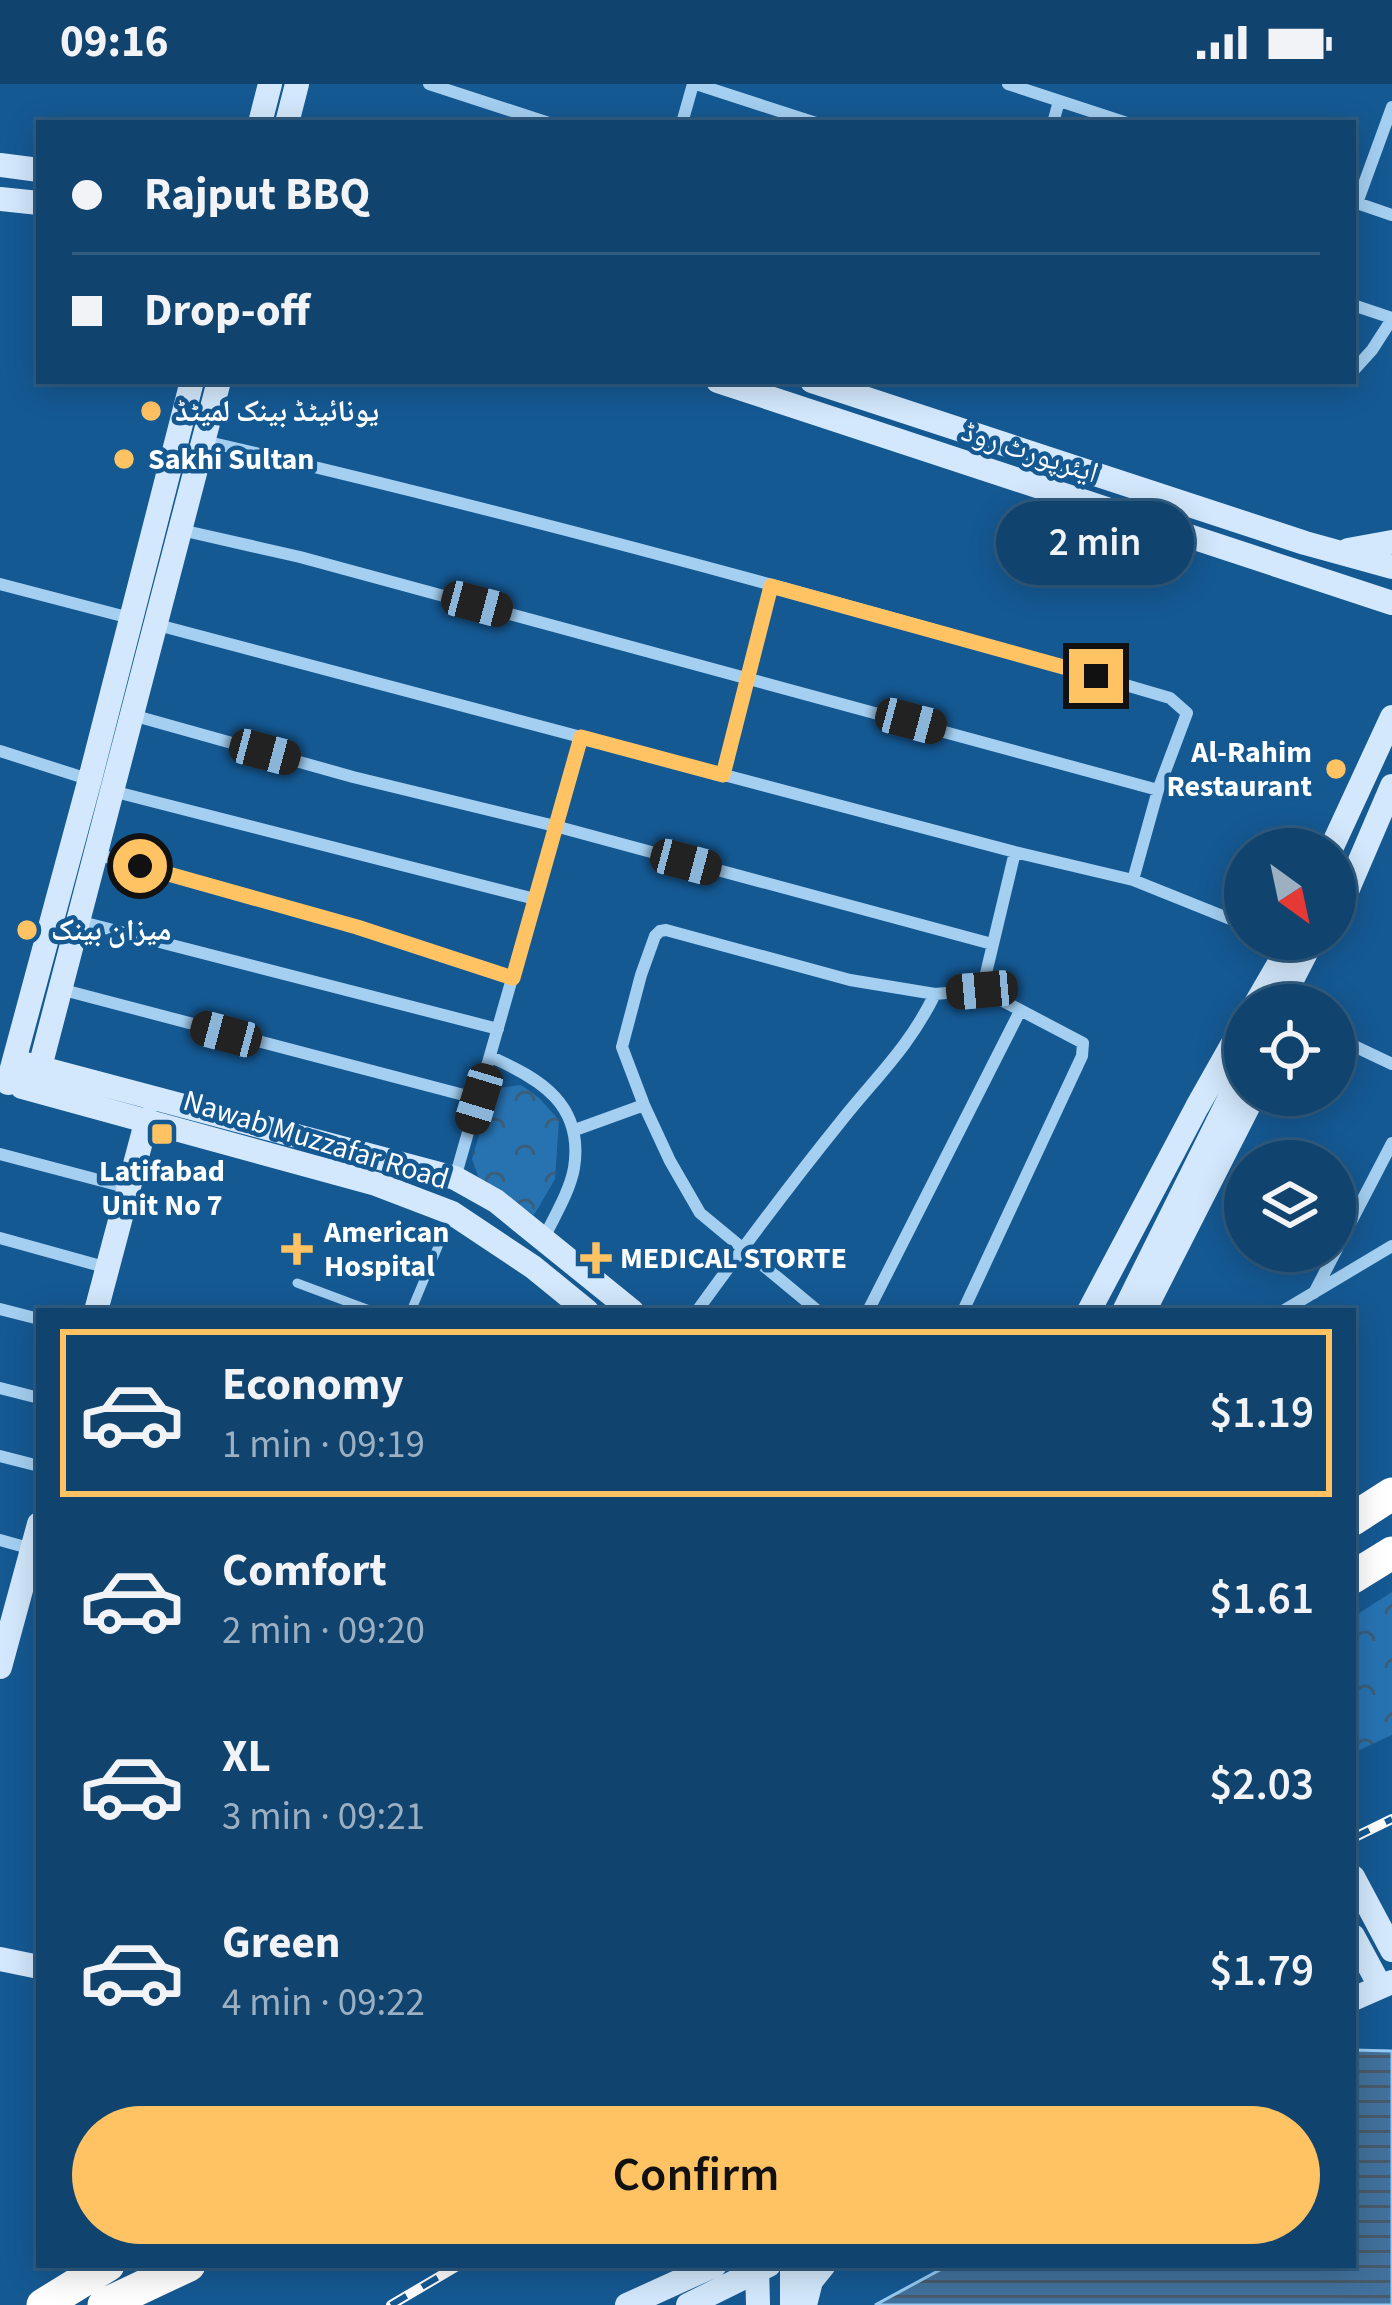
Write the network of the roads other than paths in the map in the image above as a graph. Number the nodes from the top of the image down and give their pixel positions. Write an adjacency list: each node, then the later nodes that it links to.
1 (270, 84): 8 (street)
2 (297, 84): 9 (street)
3 (429, 84): 10 (street)
4 (695, 84): 11 (street); 12 (street)
5 (1008, 84): 6 (street)
6 (1060, 101): 13 (street); 14 (street)
7 (1392, 107): 18 (street)
8 (261, 120)
9 (288, 120)
10 (540, 120)
11 (683, 120)
12 (807, 120)
13 (1054, 120)
14 (1118, 120)
15 (0, 165): 16 (street)
16 (36, 170)
17 (0, 199): 20 (street)
18 (1356, 199)
19 (1356, 202): 21 (street)
20 (36, 203)
21 (1392, 215)
22 (1356, 305): 23 (street)
23 (1392, 318): 24 (street)
24 (1356, 368)
25 (191, 384): 37 (street)
26 (219, 384): 29 (street)
27 (727, 384): 36 (street, ایئرپورٹ روڈ)
28 (821, 384): 32 (street, ایئرپورٹ روڈ)
29 (204, 441): 30 (street); 35 (street)
30 (181, 530): 38 (street); 40 (street)
31 (1392, 542): 32 (street)
32 (1340, 550): 33 (street, ایئرپورٹ روڈ)
33 (1392, 567)
34 (0, 584): 37 (street)
35 (771, 586): 40 (street); 48 (street)
36 (1380, 600): 39 (street)
37 (130, 618): 38 (street); 46 (street)
38 (156, 624): 41 (street); 43 (street)
39 (1392, 629)
40 (749, 677): 45 (street); 48 (street)
41 (132, 715): 46 (street); 49 (street)
42 (1392, 717): 50 (street)
43 (581, 737): 45 (street); 49 (street)
44 (0, 752): 46 (street)
45 (723, 775): 51 (street)
46 (102, 785): 52 (street); 56 (street); 61 (street)
47 (1392, 786): 53 (street); 54 (street)
48 (1158, 790): 55 (street)
49 (555, 826): 56 (street); 59 (street)
50 (1341, 828)
51 (1015, 851): 55 (street); 59 (street)
52 (96, 854): 58 (street); 60 (street)
53 (1356, 856)
54 (1356, 870)
55 (1133, 880): 57 (street)
56 (535, 898): 60 (street)
57 (1224, 917)
58 (79, 921): 62 (street); 66 (street)
59 (992, 944): 63 (street)
60 (513, 978): 66 (street)
61 (35, 982): 62 (street); 71 (street)
62 (61, 990): 72 (street); 73 (street)
63 (982, 990): 64 (street); 65 (street)
64 (934, 994): 74 (street); 87 (street)
65 (1020, 1011): 98 (street); 99 (street)
66 (499, 1030): 68 (street)
67 (1356, 1047): 70 (street)
68 (490, 1057): 73 (street); 78 (street)
69 (1224, 1059): 100 (street)
70 (1392, 1064)
71 (6, 1071): 72 (street, Nawab Muzzafar Road)
72 (37, 1079): 77 (street, Nawab Muzzafar Road); 81 (street, Nawab Muzzafar Road)
73 (479, 1099): 81 (street)
74 (644, 1105): 78 (street); 87 (street)
75 (1224, 1109): 101 (street)
76 (1243, 1116): 102 (street)
77 (148, 1119): 82 (street); 83 (street, Nawab Muzzafar Road)
78 (575, 1130): 85 (street)
79 (1392, 1142): 90 (street)
80 (0, 1154): 82 (street)
81 (455, 1178): 85 (street, Nawab Muzzafar Road)
82 (129, 1188): 88 (street)
83 (452, 1213): 93 (lane); 94 (street, Nawab Muzzafar Road)
84 (0, 1238): 88 (street)
85 (544, 1238): 95 (street, Nawab Muzzafar Road)
86 (1392, 1246): 90 (street)
87 (743, 1247): 96 (street); 97 (street)
88 (108, 1268): 91 (street)
89 (297, 1283): 92 (lane)
90 (1314, 1293): 103 (street)
91 (97, 1308)
92 (364, 1308)
93 (412, 1308)
94 (583, 1308)
95 (628, 1308)
96 (699, 1308)
97 (814, 1308)
98 (870, 1308)
99 (964, 1308)
100 (1091, 1308)
101 (1125, 1308)
102 (1146, 1308)
103 (1288, 1308)
104 (0, 1309): 105 (street)
105 (36, 1318)
106 (0, 1388): 107 (street)
107 (36, 1397)
108 (0, 1456): 109 (street)
109 (36, 1465)
110 (1392, 1494): 111 (highway)
111 (1356, 1517)
112 (36, 1536): 113 (street); 116 (street)
113 (0, 1540)
114 (1392, 1553): 115 (highway)
115 (1356, 1575)
116 (8, 1603): 117 (street)
117 (0, 1667)
118 (1356, 1882): 120 (street)
119 (1356, 1941): 123 (street)
120 (1392, 1950)
121 (0, 1959): 122 (street)
122 (36, 1966)
123 (1378, 1979)
124 (103, 2268): 132 (highway)
125 (153, 2268): 133 (highway)
126 (182, 2268): 133 (highway)
127 (708, 2268): 134 (street)
128 (757, 2268): 136 (street)
129 (763, 2268): 135 (street)
130 (793, 2268): 137 (street)
131 (822, 2268): 138 (street)
132 (44, 2305)
133 (100, 2305)
134 (627, 2305)
135 (688, 2305)
136 (758, 2305)
137 (792, 2305)
138 (805, 2305)

